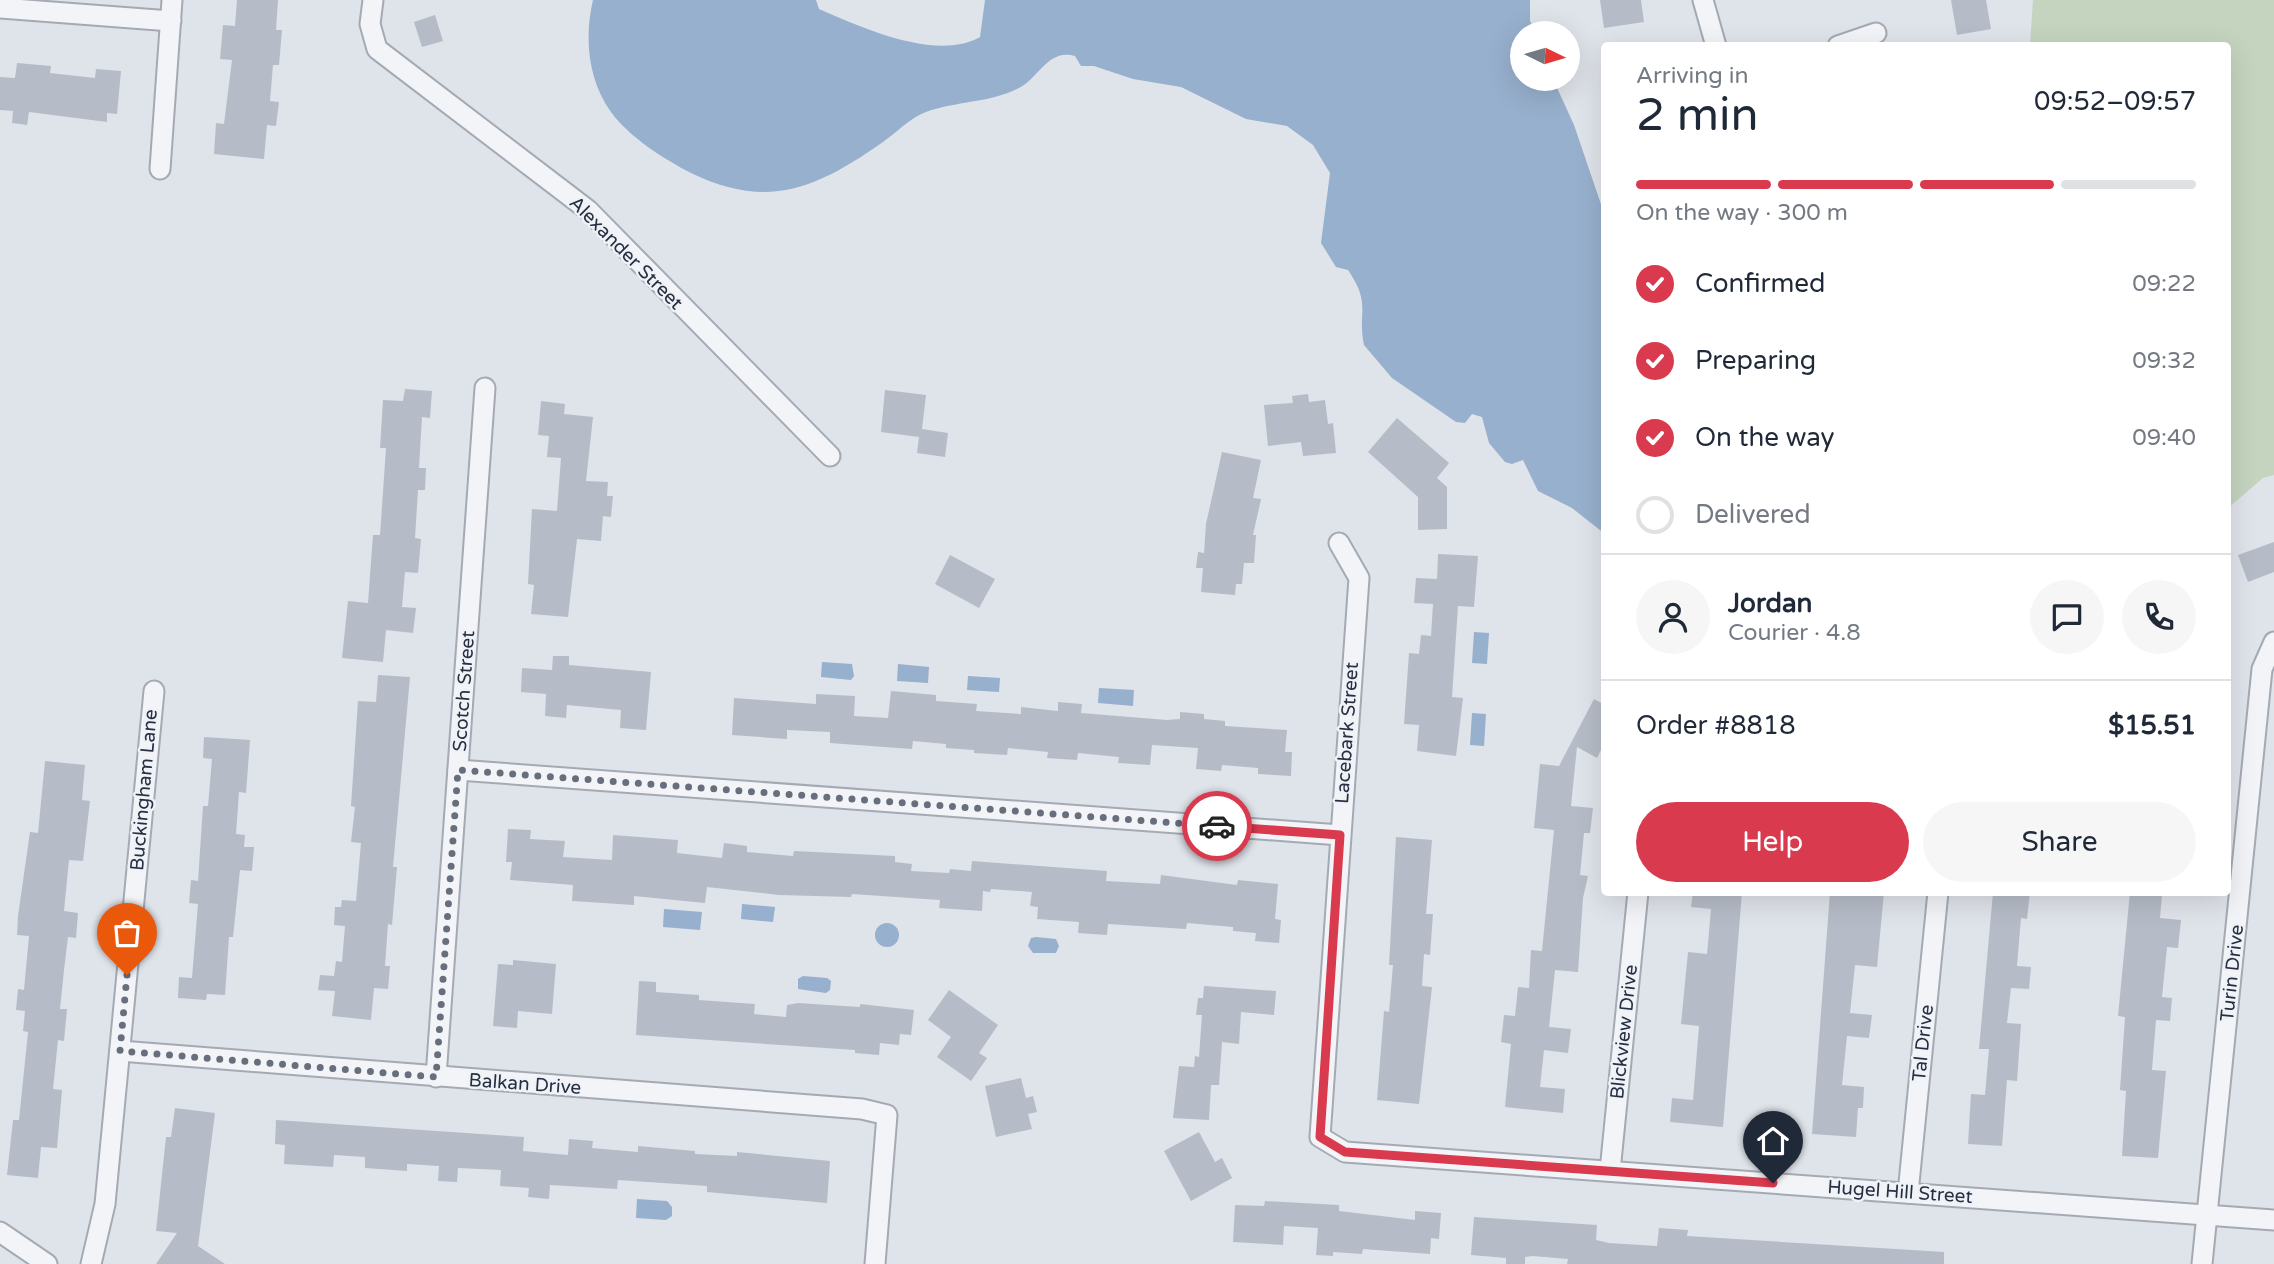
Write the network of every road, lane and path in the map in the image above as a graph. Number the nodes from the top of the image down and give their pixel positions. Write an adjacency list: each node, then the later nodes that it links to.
1 (172, 0): 5 (street)
2 (373, 0): 11 (street, Alexander Street)
3 (1703, 0): 7 (street)
4 (0, 8): 5 (street)
5 (171, 21): 9 (street)
6 (1876, 33): 8 (street)
7 (1715, 42)
8 (1850, 42)
9 (160, 169)
10 (485, 388): 15 (street, Scotch Street)
11 (830, 456)
12 (1339, 543): 16 (street, Lacebark Street)
13 (2274, 642): 24 (street, Turin Drive)
14 (154, 691): 19 (street, Buckingham Lane)
15 (458, 770): 16 (street); 20 (street, Scotch Street)
16 (1340, 835): 21 (street, Lacebark Street)
17 (1637, 896): 22 (street, Blickview Drive)
18 (1938, 896): 23 (street, Tal Drive)
19 (120, 1051): 20 (street, Balkan Drive); 28 (street, Buckingham Lane)
20 (436, 1077): 29 (street, Balkan Drive)
21 (1320, 1137): 22 (street, Hugel Hill Street)
22 (1610, 1171): 23 (street, Hugel Hill Street)
23 (1908, 1193): 24 (street, Hugel Hill Street)
24 (2207, 1216): 25 (street, Hugel Hill Street); 30 (street, Turin Drive)
25 (2274, 1220)
26 (0, 1232): 27 (street)
27 (47, 1264)
28 (91, 1264)
29 (875, 1264)
30 (2202, 1264)

